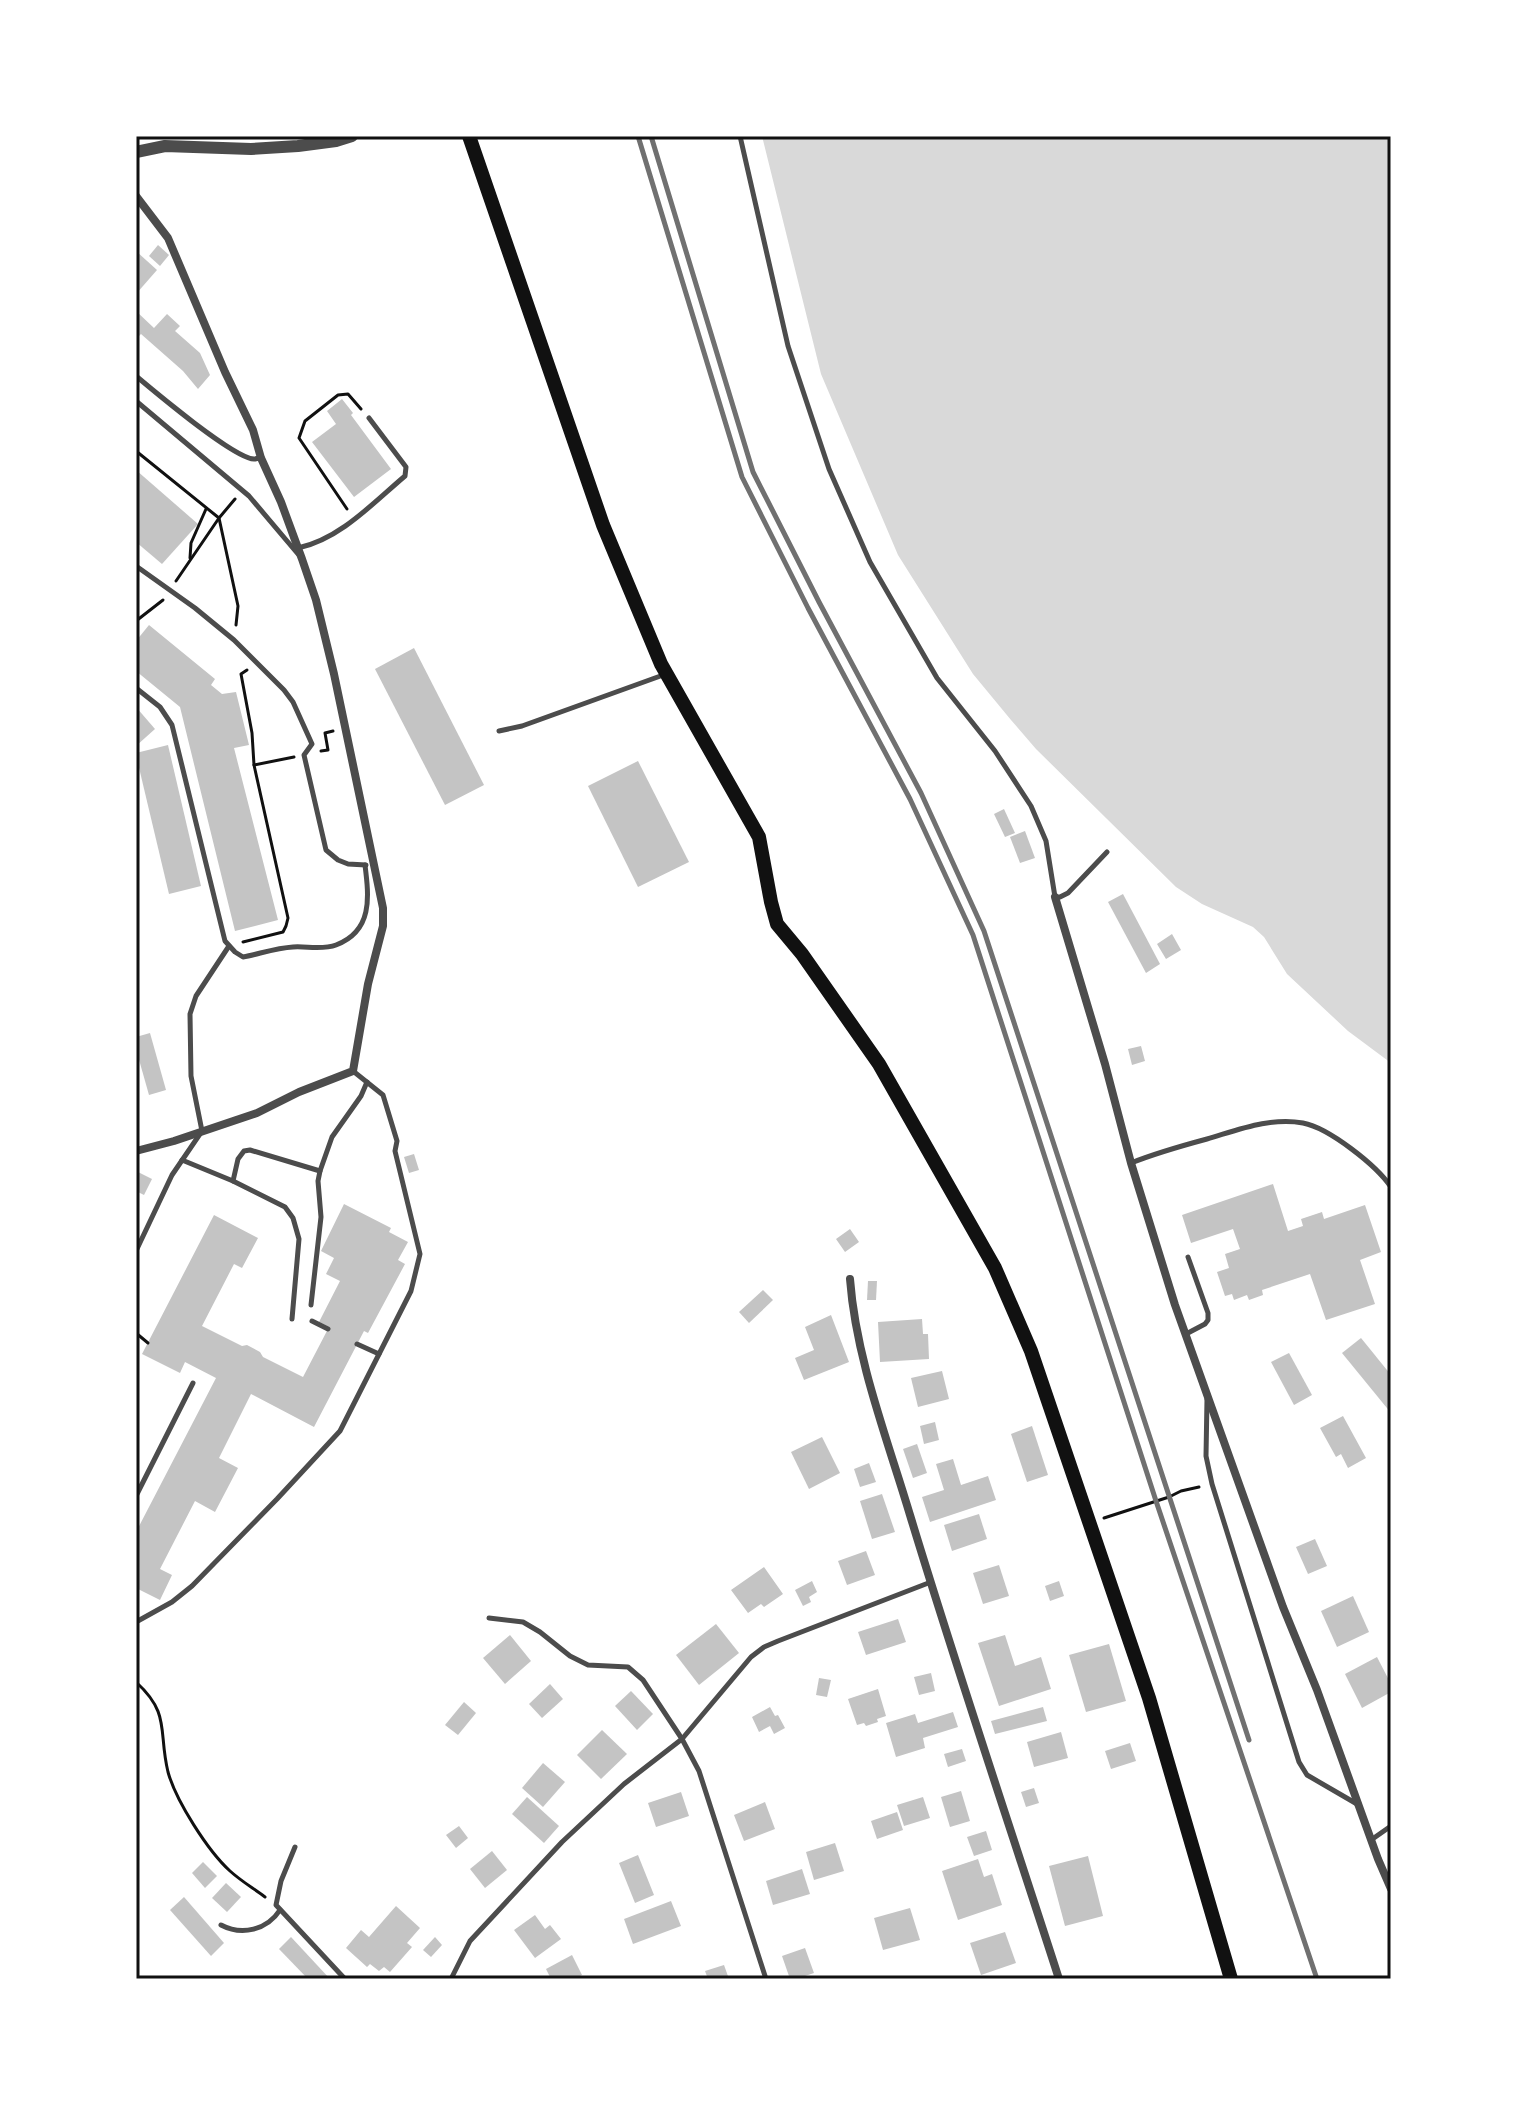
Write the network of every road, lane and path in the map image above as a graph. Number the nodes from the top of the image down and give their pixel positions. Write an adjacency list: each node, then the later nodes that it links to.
1 (352, 136): 4 (street)
2 (469, 136): 23 (main road)
3 (740, 136): 31 (lane)
4 (136, 152)
5 (136, 196): 10 (street)
6 (136, 376): 10 (lane)
7 (136, 401): 11 (lane)
8 (369, 418): 14 (lane); 14 (path)
9 (136, 451): 12 (path)
10 (261, 458): 15 (street)
11 (243, 490): 13 (path); 16 (lane)
12 (206, 509): 13 (path); 17 (path)
13 (219, 518): 17 (path); 21 (path)
14 (354, 519): 15 (lane)
15 (297, 548): 16 (street)
16 (302, 559): 29 (street)
17 (190, 561): 19 (path)
18 (136, 566): 19 (lane)
19 (169, 591): 20 (path); 21 (lane)
20 (136, 621)
21 (234, 640): 22 (lane)
22 (257, 663): 26 (lane); 27 (path)
23 (667, 674): 25 (lane); 75 (main road)
24 (136, 688): 32 (lane)
25 (499, 731)
26 (304, 755): 27 (path); 30 (lane)
27 (254, 765): 32 (path)
28 (1107, 852): 31 (lane)
29 (375, 864): 30 (lane); 33 (street)
30 (365, 865): 32 (lane)
31 (1055, 897): 38 (street)
32 (229, 946): 35 (lane)
33 (353, 1071): 34 (lane); 35 (street)
34 (367, 1082): 39 (lane); 53 (lane)
35 (202, 1131): 36 (street); 37 (lane)
36 (136, 1151)
37 (182, 1160): 40 (lane); 42 (lane)
38 (1131, 1163): 41 (lane); 50 (street)
39 (320, 1171): 40 (lane); 45 (lane)
40 (233, 1181): 46 (lane)
41 (1391, 1187)
42 (136, 1251)
43 (1188, 1257): 50 (lane)
44 (850, 1279): 59 (street)
45 (311, 1305)
46 (292, 1319)
47 (312, 1321): 48 (lane)
48 (328, 1329)
49 (136, 1333): 51 (path)
50 (1186, 1334): 55 (street)
51 (148, 1343)
52 (357, 1344): 53 (lane)
53 (379, 1354): 61 (lane)
54 (193, 1383): 57 (lane)
55 (1207, 1398): 56 (lane); 64 (street)
56 (1212, 1484): 58 (path); 64 (lane)
57 (136, 1496)
58 (1115, 1514)
59 (931, 1582): 63 (lane); 74 (street)
60 (489, 1618): 63 (lane)
61 (136, 1622)
62 (136, 1682): 69 (path)
63 (682, 1739): 72 (lane); 73 (lane)
64 (1359, 1805): 66 (street)
65 (1391, 1826): 66 (lane)
66 (1371, 1840): 68 (street)
67 (295, 1847): 69 (lane)
68 (1391, 1889)
69 (278, 1907): 70 (lane); 71 (lane)
70 (221, 1925)
71 (345, 1979)
72 (451, 1979)
73 (766, 1979)
74 (1059, 1979)
75 (1231, 1979)

